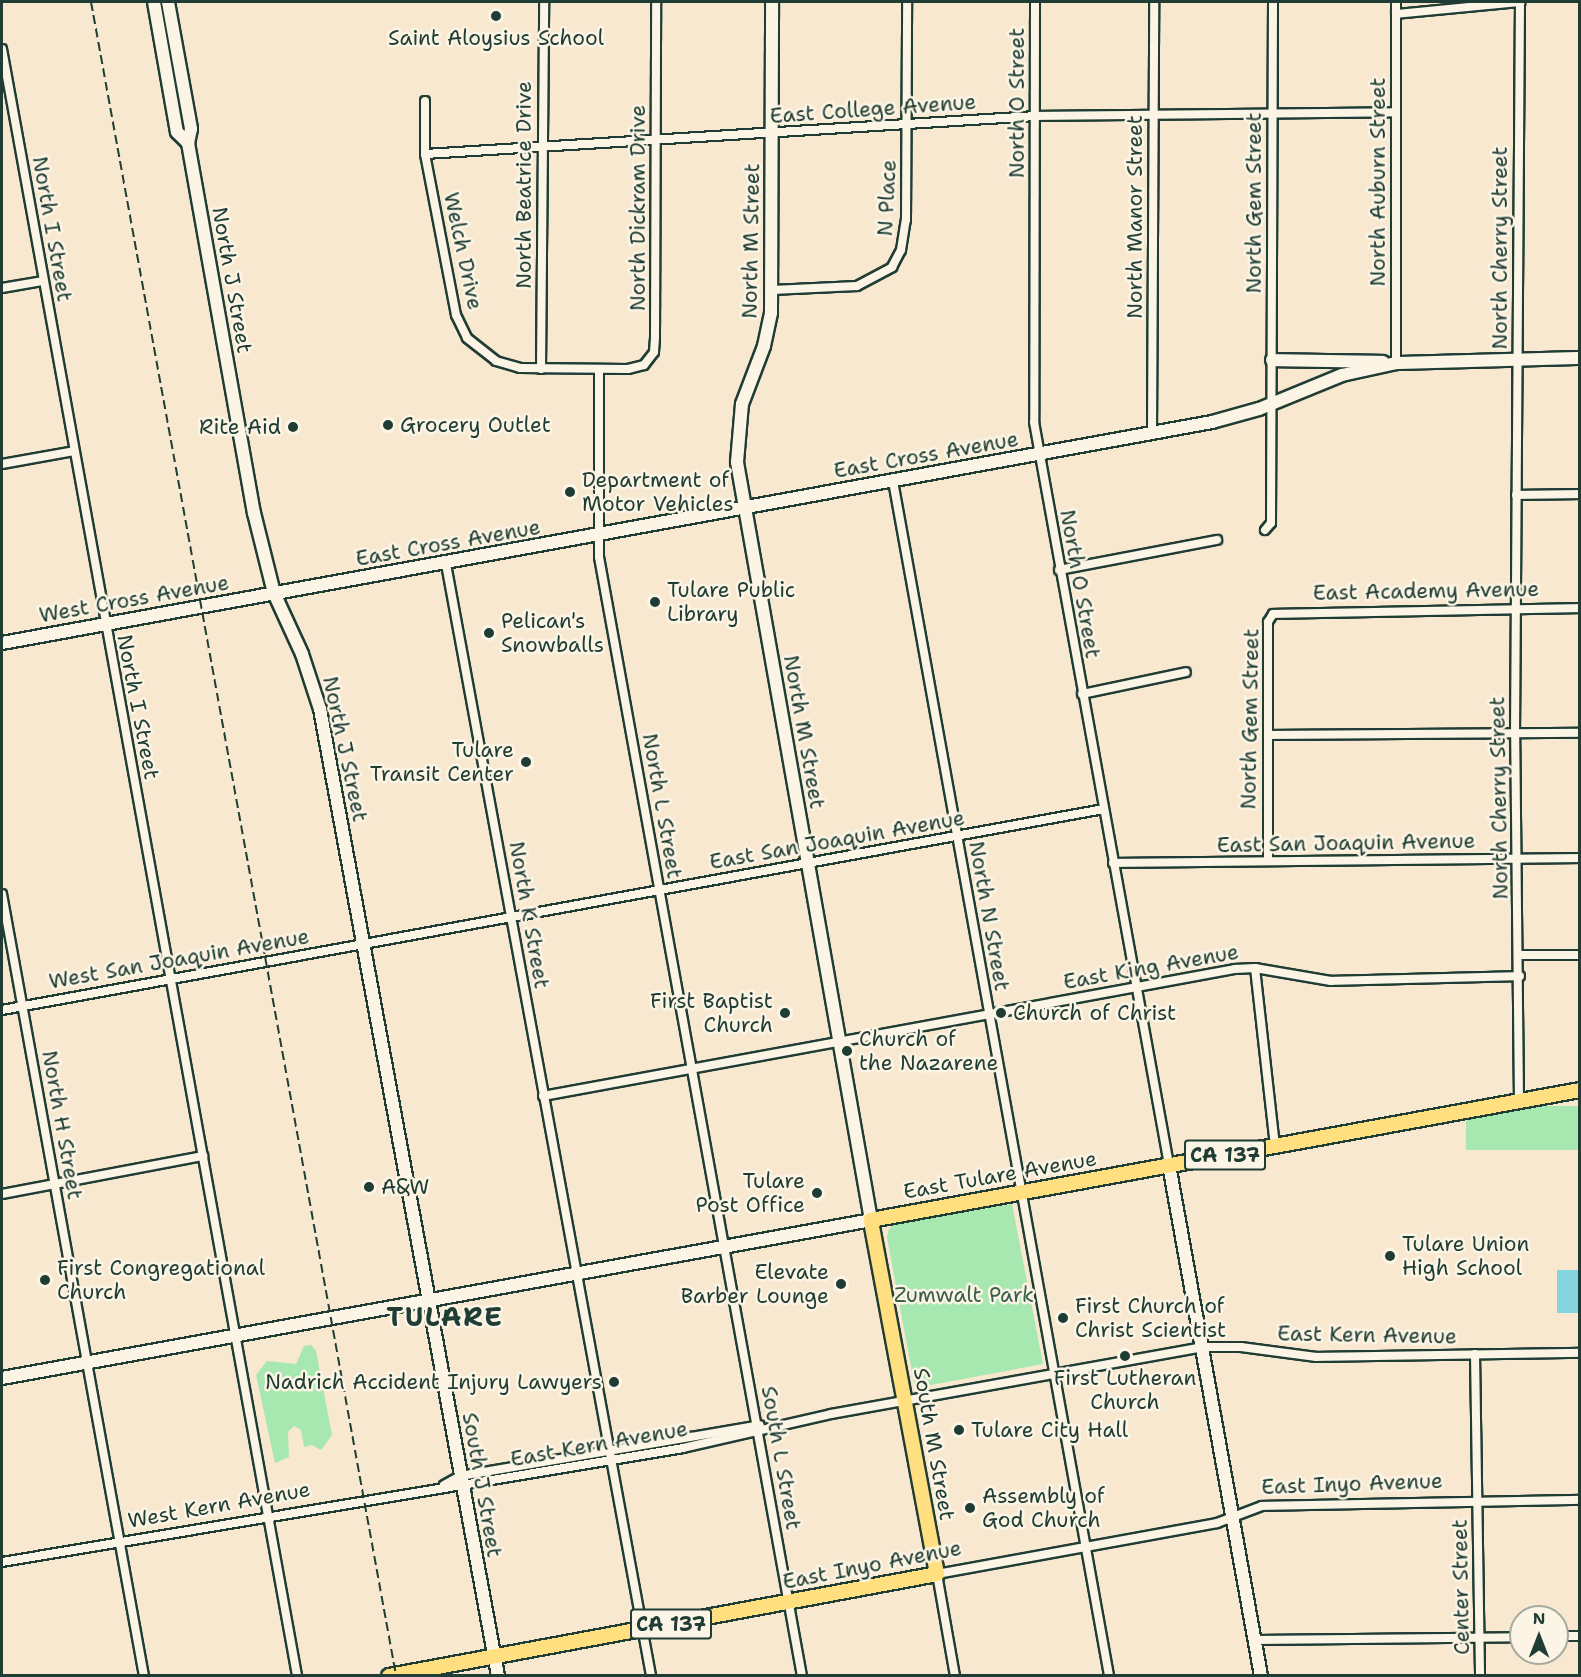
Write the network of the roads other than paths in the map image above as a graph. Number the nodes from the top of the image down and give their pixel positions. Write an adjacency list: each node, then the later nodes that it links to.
1 (153, 2): 24 (main road, North J Street)
2 (168, 2): 24 (main road, North J Street)
3 (544, 2): 25 (street, North Beatrice Drive)
4 (656, 2): 23 (street, North Dickram Drive)
5 (772, 2): 22 (main road, North M Street)
6 (907, 2): 21 (street, N Place)
7 (1035, 2): 20 (street, North O Street)
8 (1154, 2): 18 (street, North Manor Street)
9 (1273, 2): 19 (street, North Gem Street)
10 (1396, 2): 12 (street, North Auburn Street)
11 (1520, 2): 12 (street); 31 (street, North Cherry Street)
12 (1396, 14): 17 (street, North Auburn Street)
13 (2, 49): 15 (street, North I Street)
14 (425, 101): 26 (street, Welch Drive)
15 (12, 107): 16 (street); 27 (street, North I Street)
16 (2, 109)
17 (1395, 112): 19 (street, East College Avenue); 33 (street, North Auburn Street)
18 (1154, 114): 19 (street, East College Avenue); 20 (street, East College Avenue); 37 (street, North Manor Street)
19 (1272, 114): 32 (street, North Gem Street)
20 (1035, 116): 21 (street, East College Avenue); 39 (street, North O Street)
21 (907, 125): 22 (street, East College Avenue); 29 (street, N Place)
22 (772, 134): 23 (street, East College Avenue); 29 (main road, North M Street)
23 (656, 140): 25 (street, East College Avenue); 35 (street, North Dickram Drive)
24 (188, 143): 50 (main road, North J Street)
25 (542, 148): 26 (street, East College Avenue); 34 (street, North Beatrice Drive)
26 (425, 154): 34 (street, Welch Drive)
27 (43, 281): 28 (street); 38 (street, North I Street)
28 (2, 288)
29 (771, 290): 44 (main road, North M Street)
30 (1580, 358): 31 (main road, East Cross Avenue)
31 (1517, 359): 33 (main road, East Cross Avenue); 43 (street, North Cherry Street)
32 (1272, 360): 33 (main road); 36 (street, North Gem Street)
33 (1396, 363): 36 (main road, East Cross Avenue)
34 (541, 369): 35 (street, Welch Drive)
35 (599, 369): 46 (street, North L Street)
36 (1271, 405): 37 (main road, East Cross Avenue); 45 (street, North Gem Street)
37 (1152, 434): 39 (main road, East Cross Avenue)
38 (74, 451): 40 (street); 54 (street, North I Street)
39 (1039, 455): 41 (main road, East Cross Avenue); 49 (street, North O Street)
40 (2, 464)
41 (893, 481): 44 (main road, East Cross Avenue); 62 (street, North N Street)
42 (1580, 494): 43 (street)
43 (1516, 495): 52 (street, North Cherry Street)
44 (744, 508): 46 (main road, East Cross Avenue); 66 (main road, North M Street)
45 (1265, 530)
46 (597, 536): 48 (main road, East Cross Avenue); 68 (street, North L Street)
47 (1217, 540): 49 (street)
48 (446, 564): 50 (main road, East Cross Avenue); 70 (street, North K Street)
49 (1059, 570): 57 (street, North O Street)
50 (274, 593): 54 (main road, West Cross Avenue); 71 (main road, North J Street)
51 (1580, 608): 52 (street, East Academy Avenue)
52 (1515, 609): 53 (street, East Academy Avenue); 59 (street, North Cherry Street)
53 (1273, 614): 60 (street, North Gem Street)
54 (105, 625): 55 (main road, West Cross Avenue); 76 (street, North I Street)
55 (2, 643)
56 (1186, 672): 57 (street)
57 (1082, 694): 61 (street, North O Street)
58 (1580, 733): 59 (street)
59 (1515, 734): 60 (street); 64 (street, North Cherry Street)
60 (1268, 735): 65 (street, North Gem Street)
61 (1104, 809): 62 (street, East San Joaquin Avenue); 67 (street, North O Street)
62 (956, 837): 66 (street, East San Joaquin Avenue); 80 (street, North N Street)
63 (1580, 858): 64 (street, East San Joaquin Avenue)
64 (1517, 859): 65 (street, East San Joaquin Avenue); 72 (street, North Cherry Street)
65 (1268, 861): 67 (street, East San Joaquin Avenue)
66 (807, 863): 68 (street, East San Joaquin Avenue); 81 (main road, North M Street)
67 (1113, 863): 77 (street, North O Street)
68 (659, 891): 70 (street, East San Joaquin Avenue); 82 (street, North L Street)
69 (2, 894): 78 (street, North H Street)
70 (511, 918): 71 (street, East San Joaquin Avenue); 84 (street, North K Street)
71 (363, 945): 76 (street, West San Joaquin Avenue); 95 (main road, North J Street)
72 (1520, 955): 73 (street); 75 (street, North Cherry Street)
73 (1580, 955)
74 (1255, 968): 75 (street, East King Avenue); 77 (street, East King Avenue); 86 (street)
75 (1520, 976): 85 (street, North Cherry Street)
76 (171, 980): 78 (street, West San Joaquin Avenue); 87 (street, North I Street)
77 (1137, 987): 80 (street, East King Avenue); 88 (street, North O Street)
78 (22, 1006): 79 (street, West San Joaquin Avenue); 89 (street, North H Street)
79 (2, 1010)
80 (988, 1014): 81 (street, East King Avenue); 90 (street, North N Street)
81 (840, 1041): 82 (street, East King Avenue); 92 (main road, North M Street)
82 (692, 1068): 84 (street, East King Avenue); 93 (street, North L Street)
83 (1580, 1090): 85 (main road, East Tulare Avenue / CA 137)
84 (543, 1096): 94 (street, North K Street)
85 (1519, 1101): 86 (main road, East Tulare Avenue / CA 137)
86 (1275, 1145): 88 (main road, East Tulare Avenue / CA 137)
87 (203, 1156): 89 (street); 96 (street, North I Street)
88 (1169, 1165): 90 (main road, East Tulare Avenue / CA 137); 97 (main road)
89 (54, 1184): 91 (street); 100 (street, North H Street)
90 (1021, 1192): 92 (main road, East Tulare Avenue / CA 137); 101 (street, North N Street)
91 (2, 1194)
92 (872, 1220): 93 (main road, East Tulare Avenue); 103 (main road, South M Street)
93 (725, 1246): 94 (main road, East Tulare Avenue); 104 (street, South L Street)
94 (578, 1274): 95 (main road, East Tulare Avenue); 107 (street, North K Street)
95 (428, 1300): 96 (main road, East Tulare Avenue); 109 (main road, South J Street)
96 (236, 1336): 100 (main road, East Tulare Avenue); 113 (street, North I Street)
97 (1202, 1347): 99 (street, East Kern Avenue); 101 (street, East Kern Avenue); 114 (main road)
98 (1580, 1353): 99 (street, East Kern Avenue)
99 (1475, 1354): 111 (street, Center Street)
100 (87, 1362): 102 (main road, East Tulare Avenue); 115 (street, North H Street)
101 (1054, 1373): 103 (street, East Kern Avenue); 116 (street, North N Street)
102 (2, 1378)
103 (905, 1400): 105 (street, East Kern Avenue); 118 (main road, South M Street)
104 (756, 1424): 105 (street, East Kern Avenue); 106 (street, South L Street); 107 (street, East Kern Avenue)
105 (766, 1427): 106 (street, East Kern Avenue)
106 (758, 1433): 108 (street, East Kern Avenue); 119 (street, South L Street)
107 (609, 1450): 108 (street, North K Street); 109 (street, East Kern Avenue)
108 (611, 1460): 109 (street, East Kern Avenue); 120 (street, North K Street)
109 (461, 1482): 110 (street, East Kern Avenue); 124 (main road, South J Street)
110 (442, 1485): 113 (street, West Kern Avenue)
111 (1478, 1500): 112 (street, East Inyo Avenue); 114 (street, East Inyo Avenue); 122 (street, Center Street)
112 (1580, 1500)
113 (268, 1515): 115 (street, West Kern Avenue); 126 (street, North I Street)
114 (1232, 1516): 116 (street, East Inyo Avenue); 123 (main road)
115 (119, 1540): 117 (street, West Kern Avenue); 125 (street, North H Street)
116 (1085, 1548): 118 (street, East Inyo Avenue); 132 (street, North N Street)
117 (2, 1562)
118 (937, 1574): 119 (main road, East Inyo Avenue / CA 137); 131 (street, South M Street)
119 (789, 1602): 120 (main road, East Inyo Avenue / CA 137); 130 (street, South L Street)
120 (643, 1629): 124 (main road, East Inyo Avenue / CA 137); 129 (street, North K Street)
121 (1509, 1636): 122 (street)
122 (1480, 1637): 123 (street); 134 (street, Center Street)
123 (1256, 1640): 133 (main road)
124 (493, 1656): 127 (main road, CA 137); 128 (main road, South J Street)
125 (144, 1676)
126 (297, 1676)
127 (388, 1676)
128 (498, 1676)
129 (651, 1676)
130 (802, 1676)
131 (955, 1676)
132 (1109, 1676)
133 (1262, 1676)
134 (1480, 1676)

